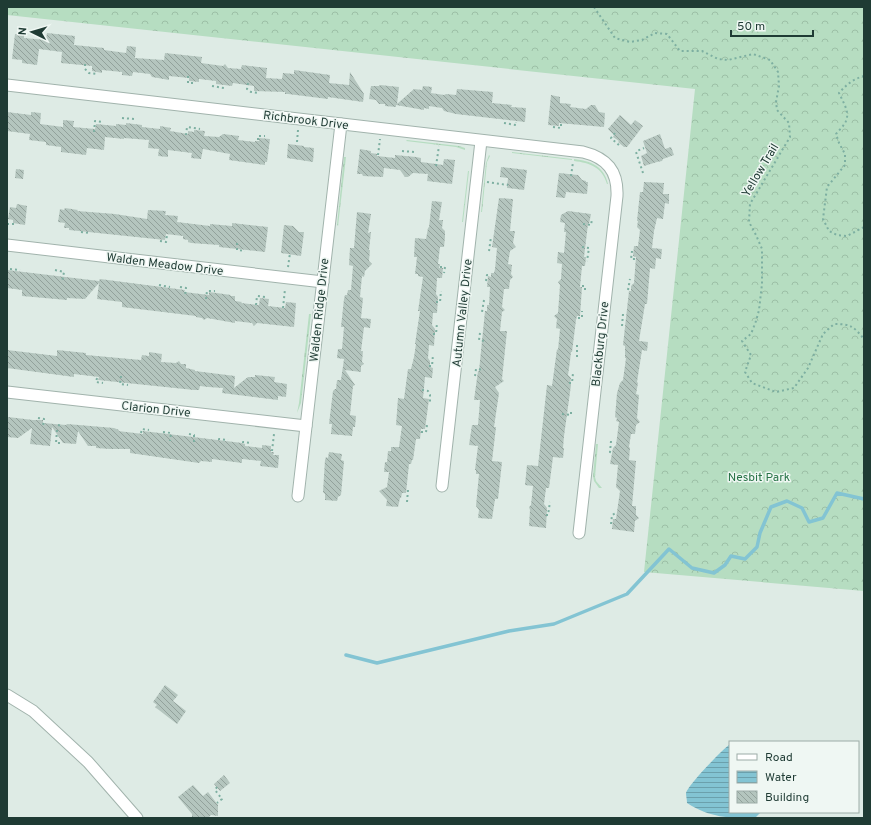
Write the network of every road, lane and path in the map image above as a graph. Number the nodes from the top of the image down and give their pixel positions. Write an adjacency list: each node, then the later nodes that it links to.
1 (594, 7): 97 (path, Yellow Trail)
2 (85, 64): 3 (path)
3 (97, 74)
4 (188, 76): 6 (path)
5 (864, 76): 47 (path)
6 (194, 83)
7 (248, 83): 11 (path)
8 (7, 85): 17 (street, Richbrook Drive)
9 (212, 86): 10 (path)
10 (224, 86)
11 (259, 93)
12 (122, 118): 14 (path)
13 (102, 122): 22 (path)
14 (134, 122)
15 (516, 122): 16 (path)
16 (504, 123)
17 (341, 124): 28 (street, Richbrook Drive); 72 (street, Walden Ridge Drive)
18 (561, 124): 19 (path)
19 (553, 127)
20 (200, 129): 24 (path)
21 (298, 130): 29 (path)
22 (94, 132)
23 (615, 133): 31 (path)
24 (186, 135)
25 (265, 136): 27 (path)
26 (380, 139): 34 (path)
27 (258, 140)
28 (481, 140): 36 (street, Richbrook Drive); 139 (street, Autumn Valley Drive)
29 (297, 142)
30 (439, 146): 38 (path)
31 (620, 146)
32 (644, 148): 39 (path)
33 (402, 151): 35 (path)
34 (378, 155)
35 (414, 155)
36 (603, 160): 147 (street, Blackburg Drive)
37 (573, 162): 40 (path)
38 (436, 166)
39 (643, 173)
40 (571, 176)
41 (486, 182): 42 (path)
42 (508, 185)
43 (592, 219): 46 (path)
44 (7, 224): 45 (path)
45 (15, 224)
46 (583, 224)
47 (864, 227)
48 (81, 232): 49 (path)
49 (89, 233)
50 (167, 235): 52 (path)
51 (491, 237): 56 (path)
52 (160, 241)
53 (238, 243): 58 (path)
54 (7, 245): 72 (street, Walden Meadow Drive)
55 (582, 248): 61 (path)
56 (489, 251)
57 (632, 251): 60 (path)
58 (245, 252)
59 (290, 253): 63 (path)
60 (635, 259)
61 (587, 261)
62 (440, 267): 67 (path)
63 (288, 268)
64 (10, 269): 65 (path)
65 (20, 270)
66 (55, 270): 71 (path)
67 (444, 273)
68 (490, 275): 70 (path)
69 (630, 279): 78 (path)
70 (486, 281)
71 (62, 282)
72 (323, 282): 120 (street, Walden Ridge Drive)
73 (159, 285): 74 (path)
74 (170, 286)
75 (582, 286): 81 (path)
76 (180, 287): 82 (path)
77 (285, 288): 88 (path)
78 (628, 290)
79 (215, 291): 84 (path)
80 (441, 291): 86 (path)
81 (584, 292)
82 (185, 296)
83 (265, 297): 87 (path)
84 (206, 300)
85 (484, 300): 90 (path)
86 (436, 302)
87 (256, 305)
88 (283, 308)
89 (582, 311): 92 (path)
90 (484, 312)
91 (623, 314): 94 (path)
92 (578, 318)
93 (437, 323): 96 (path)
94 (624, 327)
95 (480, 333): 98 (path)
96 (433, 334)
97 (864, 339)
98 (484, 341)
99 (577, 344): 101 (path)
100 (434, 355): 102 (path)
101 (577, 357)
102 (429, 366)
103 (484, 370): 106 (path)
104 (573, 373): 109 (path)
105 (121, 376): 110 (path)
106 (475, 376)
107 (97, 378): 108 (path)
108 (103, 383)
109 (569, 383)
110 (128, 385)
111 (422, 390): 113 (path)
112 (7, 392): 120 (street, Clarion Drive)
113 (430, 404)
114 (571, 409): 115 (path)
115 (562, 414)
116 (38, 418): 119 (path)
117 (427, 424): 125 (path)
118 (58, 425): 121 (path)
119 (43, 426)
120 (306, 426): 141 (street, Walden Ridge Drive)
121 (62, 427)
122 (57, 430): 134 (path)
123 (149, 430): 126 (path)
124 (163, 432): 131 (path)
125 (421, 432)
126 (141, 433)
127 (189, 434): 135 (path)
128 (274, 434): 137 (path)
129 (219, 440): 130 (path)
130 (228, 440)
131 (170, 441)
132 (611, 441): 138 (path)
133 (252, 442): 136 (path)
134 (60, 443)
135 (194, 443)
136 (243, 443)
137 (272, 451)
138 (613, 453)
139 (442, 486)
140 (407, 490): 142 (path)
141 (298, 496)
142 (407, 502)
143 (550, 502): 145 (path)
144 (616, 513): 146 (path)
145 (546, 515)
146 (611, 524)
147 (579, 533)
148 (7, 695): 151 (street)
149 (217, 787): 150 (path)
150 (217, 803)
151 (137, 818)

